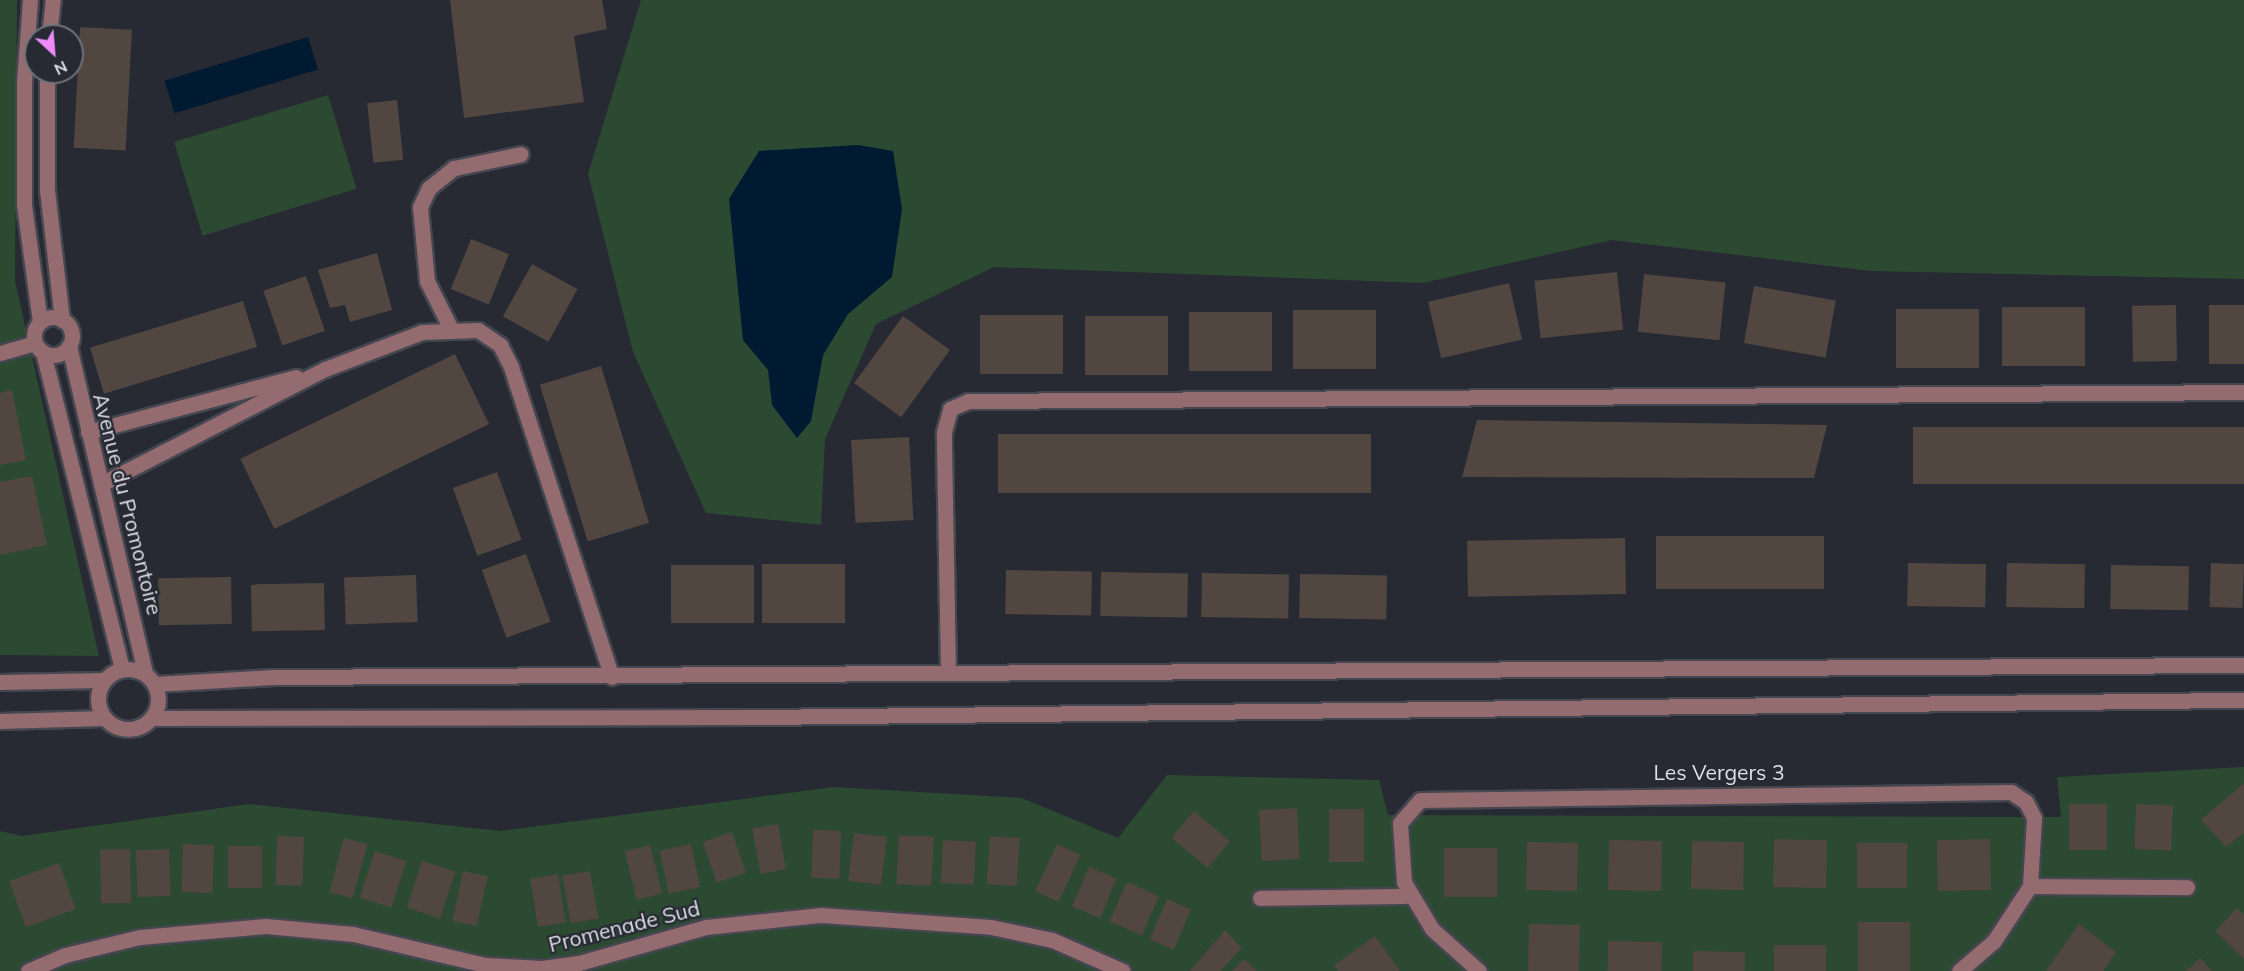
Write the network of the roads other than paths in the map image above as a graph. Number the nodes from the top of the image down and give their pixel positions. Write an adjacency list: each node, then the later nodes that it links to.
1 (30, 0): 7 (street)
2 (53, 0): 3 (street)
3 (50, 24)
4 (47, 84): 6 (street)
5 (521, 154): 8 (street)
6 (62, 320): 7 (street); 9 (street)
7 (40, 322): 10 (street)
8 (450, 327): 12 (street); 19 (street)
9 (69, 346): 10 (street); 14 (street, Avenue du Promontoire)
10 (39, 348): 11 (street); 17 (street, Avenue du Promontoire)
11 (0, 353)
12 (325, 369): 14 (street); 15 (street)
13 (2244, 392): 18 (street)
14 (88, 432): 15 (street, Avenue du Promontoire)
15 (101, 484): 20 (street, Avenue du Promontoire)
16 (2244, 665): 18 (street)
17 (122, 669): 20 (street); 21 (street)
18 (948, 672): 19 (street)
19 (612, 677): 20 (street)
20 (150, 679): 25 (street)
21 (104, 680): 22 (street); 24 (street)
22 (0, 682)
23 (2244, 700): 25 (street)
24 (104, 718): 25 (street); 26 (street)
25 (152, 718)
26 (0, 721)
27 (2030, 886): 28 (street); 29 (street, Les Vergers 3); 34 (street, Les Vergers 3)
28 (2187, 886)
29 (1410, 896): 30 (street); 33 (street, Les Vergers 3)
30 (1260, 898)
31 (28, 971): 32 (street, Promenade Sud)
32 (1123, 971)
33 (1479, 971)
34 (1959, 971)

